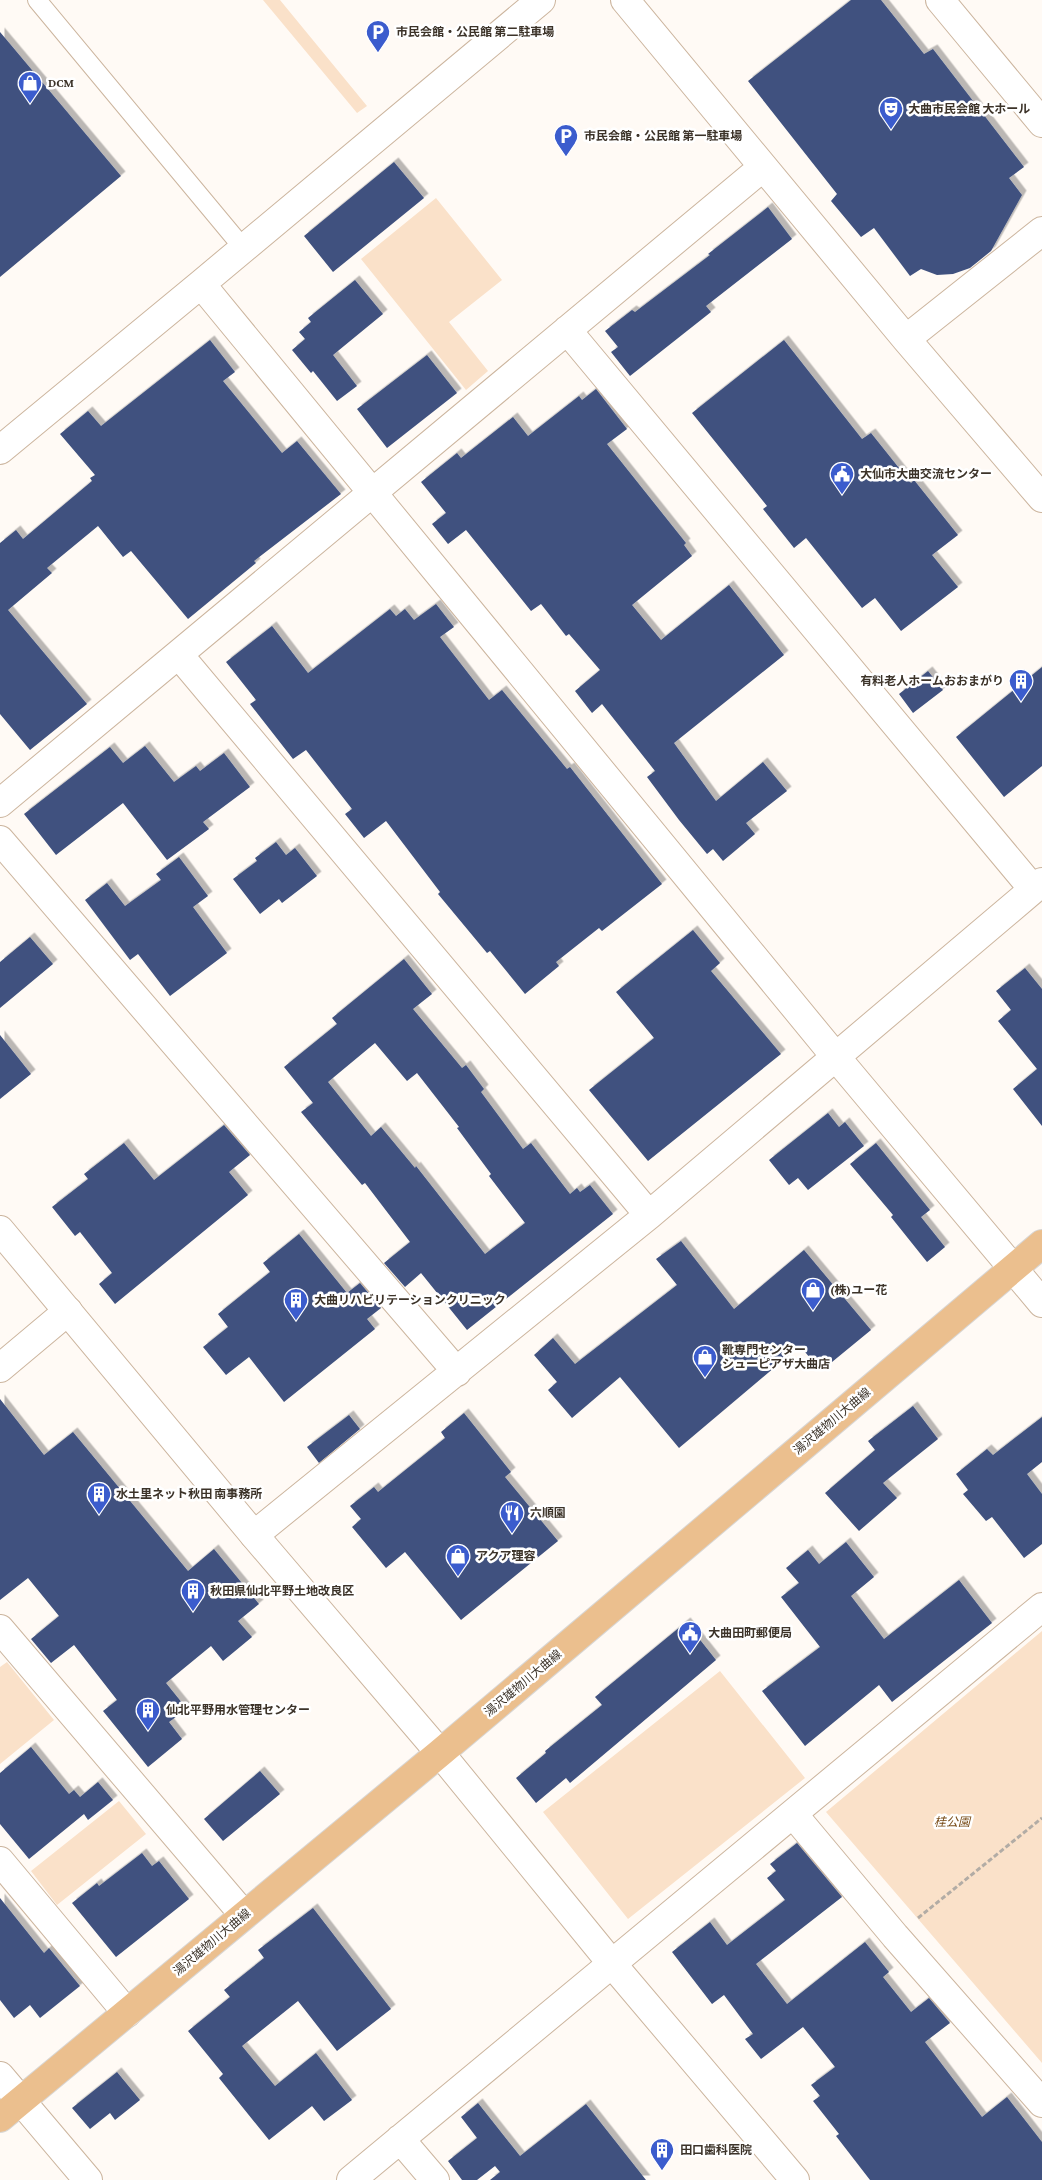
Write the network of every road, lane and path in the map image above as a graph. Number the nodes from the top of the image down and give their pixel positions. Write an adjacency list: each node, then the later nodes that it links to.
1 (37, 0): 8 (lane)
2 (541, 0): 8 (street)
3 (625, 0): 6 (street)
4 (940, 0): 5 (street)
5 (1042, 123)
6 (763, 167): 10 (street); 11 (street)
7 (1042, 231): 11 (street)
8 (244, 249): 9 (street)
9 (202, 284): 12 (street); 13 (street)
10 (567, 330): 13 (street); 18 (street)
11 (906, 339): 14 (street)
12 (0, 450)
13 (372, 494): 15 (street); 19 (street)
14 (1042, 498)
15 (179, 656): 16 (street); 20 (street)
16 (0, 803)
17 (0, 840): 27 (street)
18 (1037, 886): 19 (street)
19 (835, 1056): 20 (street); 23 (street)
20 (648, 1215): 27 (street)
21 (0, 1230): 25 (street)
22 (1042, 1244): 23 (main road, 湯沢雄物川大曲線)
23 (1013, 1268): 24 (street); 31 (main road, 湯沢雄物川大曲線)
24 (1042, 1303)
25 (68, 1311): 26 (street); 28 (street)
26 (0, 1368)
27 (457, 1372): 28 (street)
28 (254, 1535): 31 (street)
29 (1042, 1607): 32 (street)
30 (3, 1639): 35 (street)
31 (440, 1753): 35 (main road, 湯沢雄物川大曲線); 37 (street)
32 (793, 1814): 36 (street); 37 (street)
33 (1042, 1818): 36 (path)
34 (0, 1861): 38 (street)
35 (244, 1915): 38 (main road, 湯沢雄物川大曲線)
36 (895, 1936): 41 (street)
37 (612, 1964): 43 (street); 47 (street)
38 (127, 2013): 40 (main road, 湯沢雄物川大曲線)
39 (0, 2076): 40 (street)
40 (21, 2101): 42 (main road, 湯沢雄物川大曲線); 44 (street)
41 (1042, 2103)
42 (0, 2118)
43 (400, 2139): 45 (street); 46 (street)
44 (88, 2180)
45 (351, 2180)
46 (435, 2180)
47 (795, 2180)

